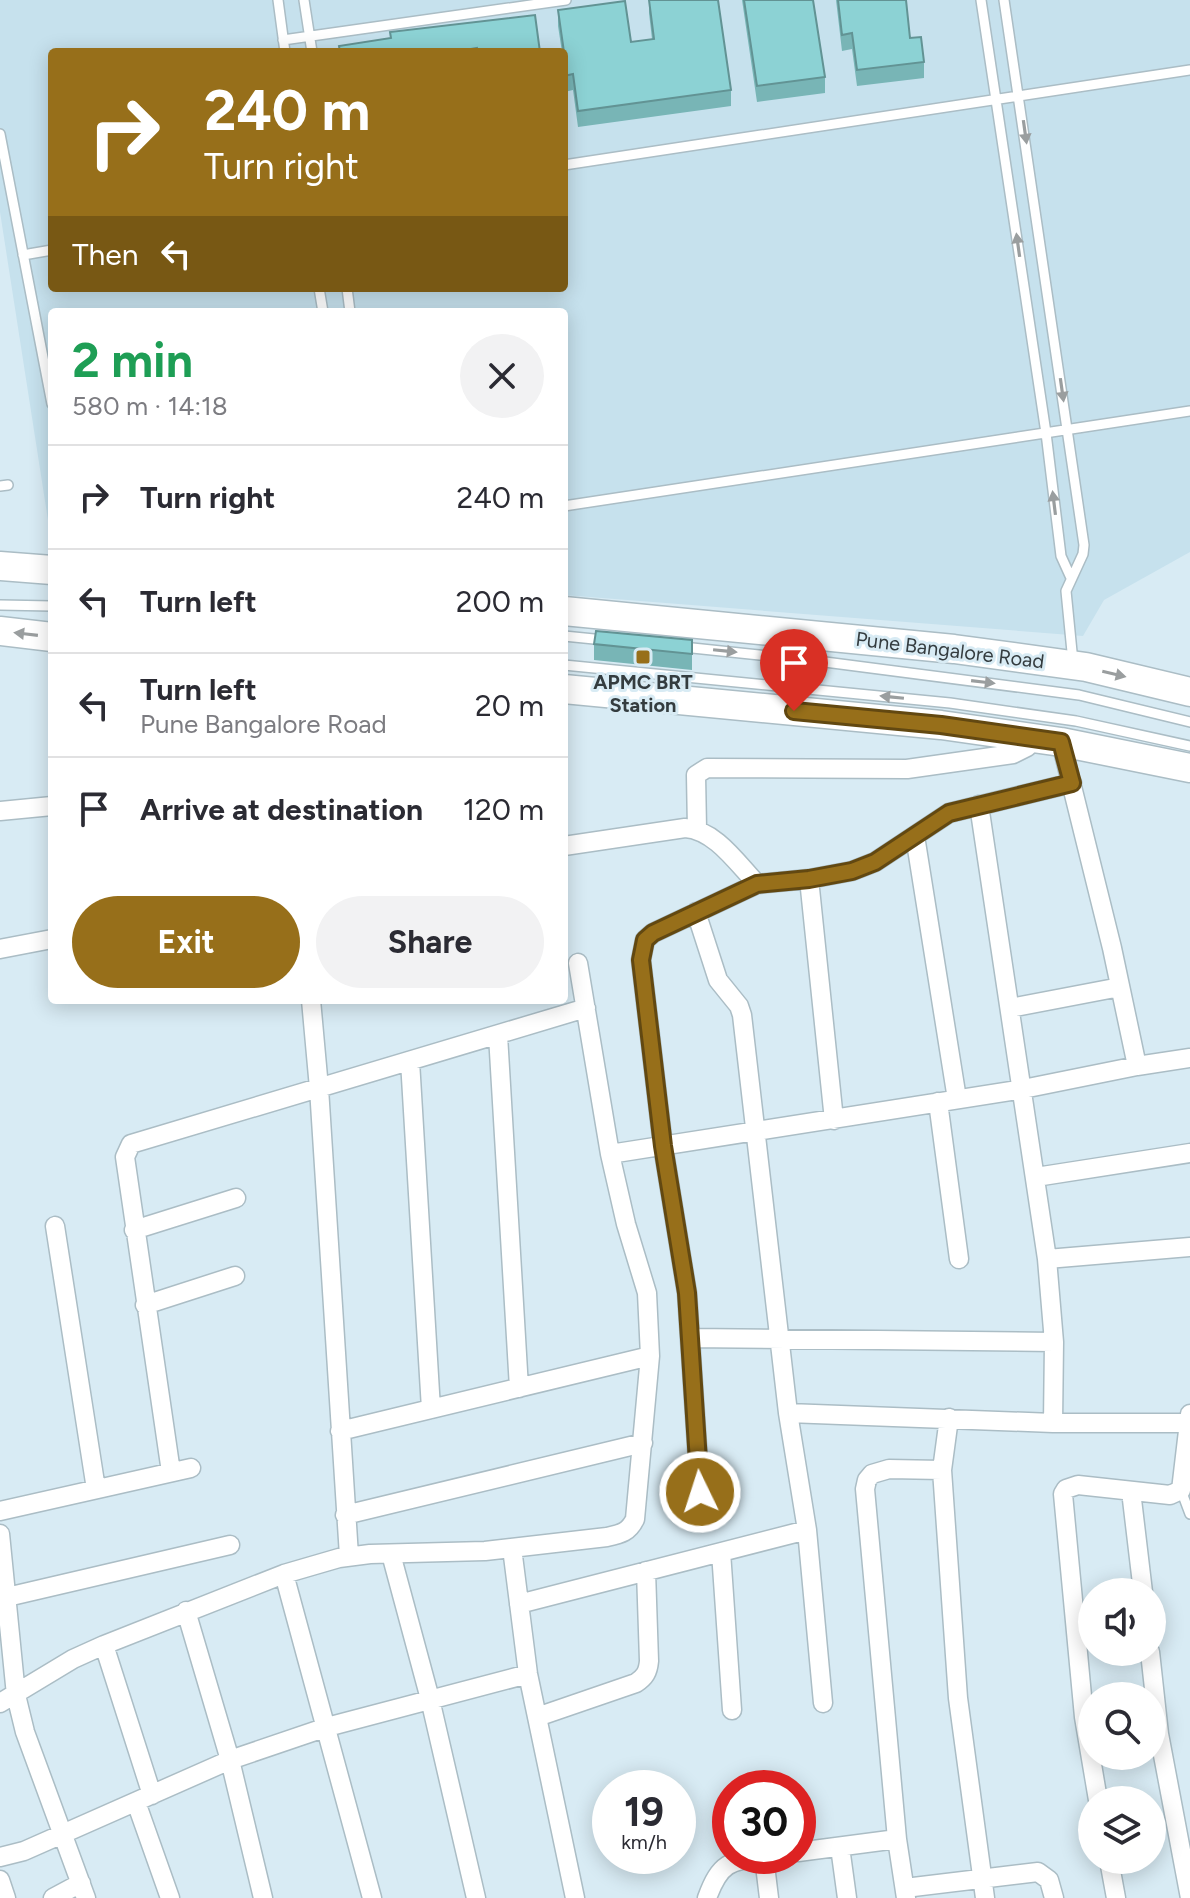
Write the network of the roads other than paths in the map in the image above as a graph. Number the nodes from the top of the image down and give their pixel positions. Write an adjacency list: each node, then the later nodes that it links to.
1 (278, 0): 7 (lane)
2 (304, 0): 6 (lane)
3 (566, 0): 6 (lane)
4 (981, 0): 12 (lane)
5 (1004, 0): 11 (lane)
6 (310, 36): 7 (lane); 9 (lane)
7 (283, 40): 8 (lane)
8 (284, 48)
9 (312, 48)
10 (1190, 70): 11 (lane)
11 (1019, 96): 12 (lane); 19 (lane, one-way to 19)
12 (997, 99): 14 (lane); 20 (lane, one-way to 12)
13 (0, 134): 16 (lane)
14 (568, 164)
15 (48, 251): 16 (lane)
16 (23, 255): 17 (lane)
17 (48, 383)
18 (1190, 411): 19 (lane)
19 (1068, 429): 20 (lane); 24 (lane)
20 (1046, 433): 21 (lane); 24 (lane, one-way to 20)
21 (568, 505)
22 (0, 566): 23 (main road)
23 (48, 570)
24 (1071, 578): 34 (lane)
25 (0, 605): 26 (lane)
26 (48, 606)
27 (568, 611): 34 (main road, Pune Bangalore Road)
28 (0, 631): 30 (main road, one-way to 28)
29 (568, 636): 31 (lane)
30 (48, 637)
31 (622, 641)
32 (666, 645): 37 (lane, one-way to 37)
33 (568, 665): 39 (lane, one-way to 33)
34 (1074, 665): 36 (main road, Pune Bangalore Road, one-way to 36)
35 (568, 689): 38 (main road)
36 (1190, 692)
37 (1190, 722)
38 (1049, 740): 40 (main road); 41 (street); 45 (street)
39 (1190, 746)
40 (1190, 768)
41 (1072, 783): 42 (street); 54 (street)
42 (979, 805): 46 (street); 57 (street)
43 (48, 806): 44 (street)
44 (0, 811)
45 (697, 829): 47 (street); 49 (street)
46 (915, 836): 48 (street); 64 (street)
47 (568, 845)
48 (809, 879): 49 (street); 66 (street)
49 (757, 884): 50 (street)
50 (696, 912): 67 (street); 68 (street)
51 (48, 940): 52 (street)
52 (0, 949)
53 (578, 963): 56 (street)
54 (1120, 987): 57 (street); 61 (street)
55 (311, 1004): 62 (street)
56 (586, 1008): 58 (street); 70 (street)
57 (1010, 1008): 63 (street)
58 (498, 1035): 60 (street); 84 (street)
59 (1190, 1058): 61 (street)
60 (410, 1061): 62 (street); 85 (street)
61 (1137, 1066): 63 (street)
62 (319, 1088): 74 (street); 91 (street)
63 (1023, 1089): 64 (street); 71 (street)
64 (957, 1099): 65 (street)
65 (938, 1102): 66 (street); 76 (street)
66 (834, 1120): 67 (street)
67 (755, 1133): 68 (street); 81 (street)
68 (663, 1146): 70 (street); 80 (street)
69 (1190, 1153): 71 (street)
70 (610, 1154): 83 (street)
71 (1036, 1177): 77 (street)
72 (236, 1198): 74 (street)
73 (55, 1226): 96 (street)
74 (134, 1230): 79 (street)
75 (1190, 1247): 77 (street)
76 (959, 1259)
77 (1047, 1259): 82 (street)
78 (235, 1276): 79 (street)
79 (145, 1305): 95 (street)
80 (690, 1338): 81 (street); 99 (street)
81 (780, 1339): 82 (street); 86 (street)
82 (1054, 1342): 89 (street)
83 (650, 1356): 84 (street); 92 (street)
84 (519, 1388): 85 (street)
85 (431, 1409): 91 (street)
86 (788, 1413): 88 (street); 103 (street)
87 (1190, 1413): 90 (street)
88 (949, 1418): 89 (street); 94 (street)
89 (1053, 1423): 90 (street)
90 (1190, 1423): 97 (street)
91 (340, 1431): 102 (street)
92 (643, 1443): 102 (street); 106 (street)
93 (191, 1468): 95 (street)
94 (942, 1470): 129 (street); 136 (street)
95 (171, 1472): 96 (street)
96 (96, 1489): 100 (street)
97 (1181, 1490): 98 (street); 101 (lane)
98 (1131, 1491): 112 (street); 126 (street)
99 (700, 1492)
100 (0, 1511)
101 (1190, 1514)
102 (345, 1515): 109 (street)
103 (807, 1530): 107 (street); 121 (street)
104 (0, 1534): 113 (street)
105 (230, 1545): 113 (street)
106 (512, 1548): 108 (street); 114 (street)
107 (721, 1552): 110 (street); 122 (street)
108 (391, 1554): 109 (street); 120 (street)
109 (349, 1556): 111 (street)
110 (646, 1571): 114 (street); 123 (street)
111 (284, 1574): 115 (street); 124 (street)
112 (1141, 1578)
113 (7, 1597): 119 (street)
114 (519, 1604): 118 (street)
115 (186, 1611): 116 (street); 125 (street)
116 (104, 1645): 119 (street); 127 (street)
117 (1152, 1666): 153 (street)
118 (528, 1674): 120 (street); 123 (street)
119 (8, 1699): 128 (street)
120 (430, 1699): 124 (street); 145 (street)
121 (823, 1703)
122 (732, 1710)
123 (537, 1717): 146 (street)
124 (327, 1727): 125 (street); 144 (street)
125 (230, 1760): 127 (street); 143 (street)
126 (1096, 1786)
127 (144, 1798): 128 (street); 142 (street)
128 (63, 1834): 132 (street); 138 (street)
129 (897, 1839): 130 (street); 139 (street)
130 (840, 1847): 131 (street); 149 (street)
131 (816, 1850)
132 (0, 1857)
133 (718, 1874): 147 (street)
134 (767, 1874): 148 (street)
135 (1112, 1874): 152 (street)
136 (980, 1878): 139 (street); 150 (street); 151 (street)
137 (0, 1880): 140 (street)
138 (84, 1890): 141 (street)
139 (906, 1893)
140 (6, 1898)
141 (53, 1898)
142 (170, 1898)
143 (263, 1898)
144 (372, 1898)
145 (476, 1898)
146 (575, 1898)
147 (707, 1898)
148 (769, 1898)
149 (847, 1898)
150 (985, 1898)
151 (1054, 1898)
152 (1116, 1898)
153 (1190, 1898)

